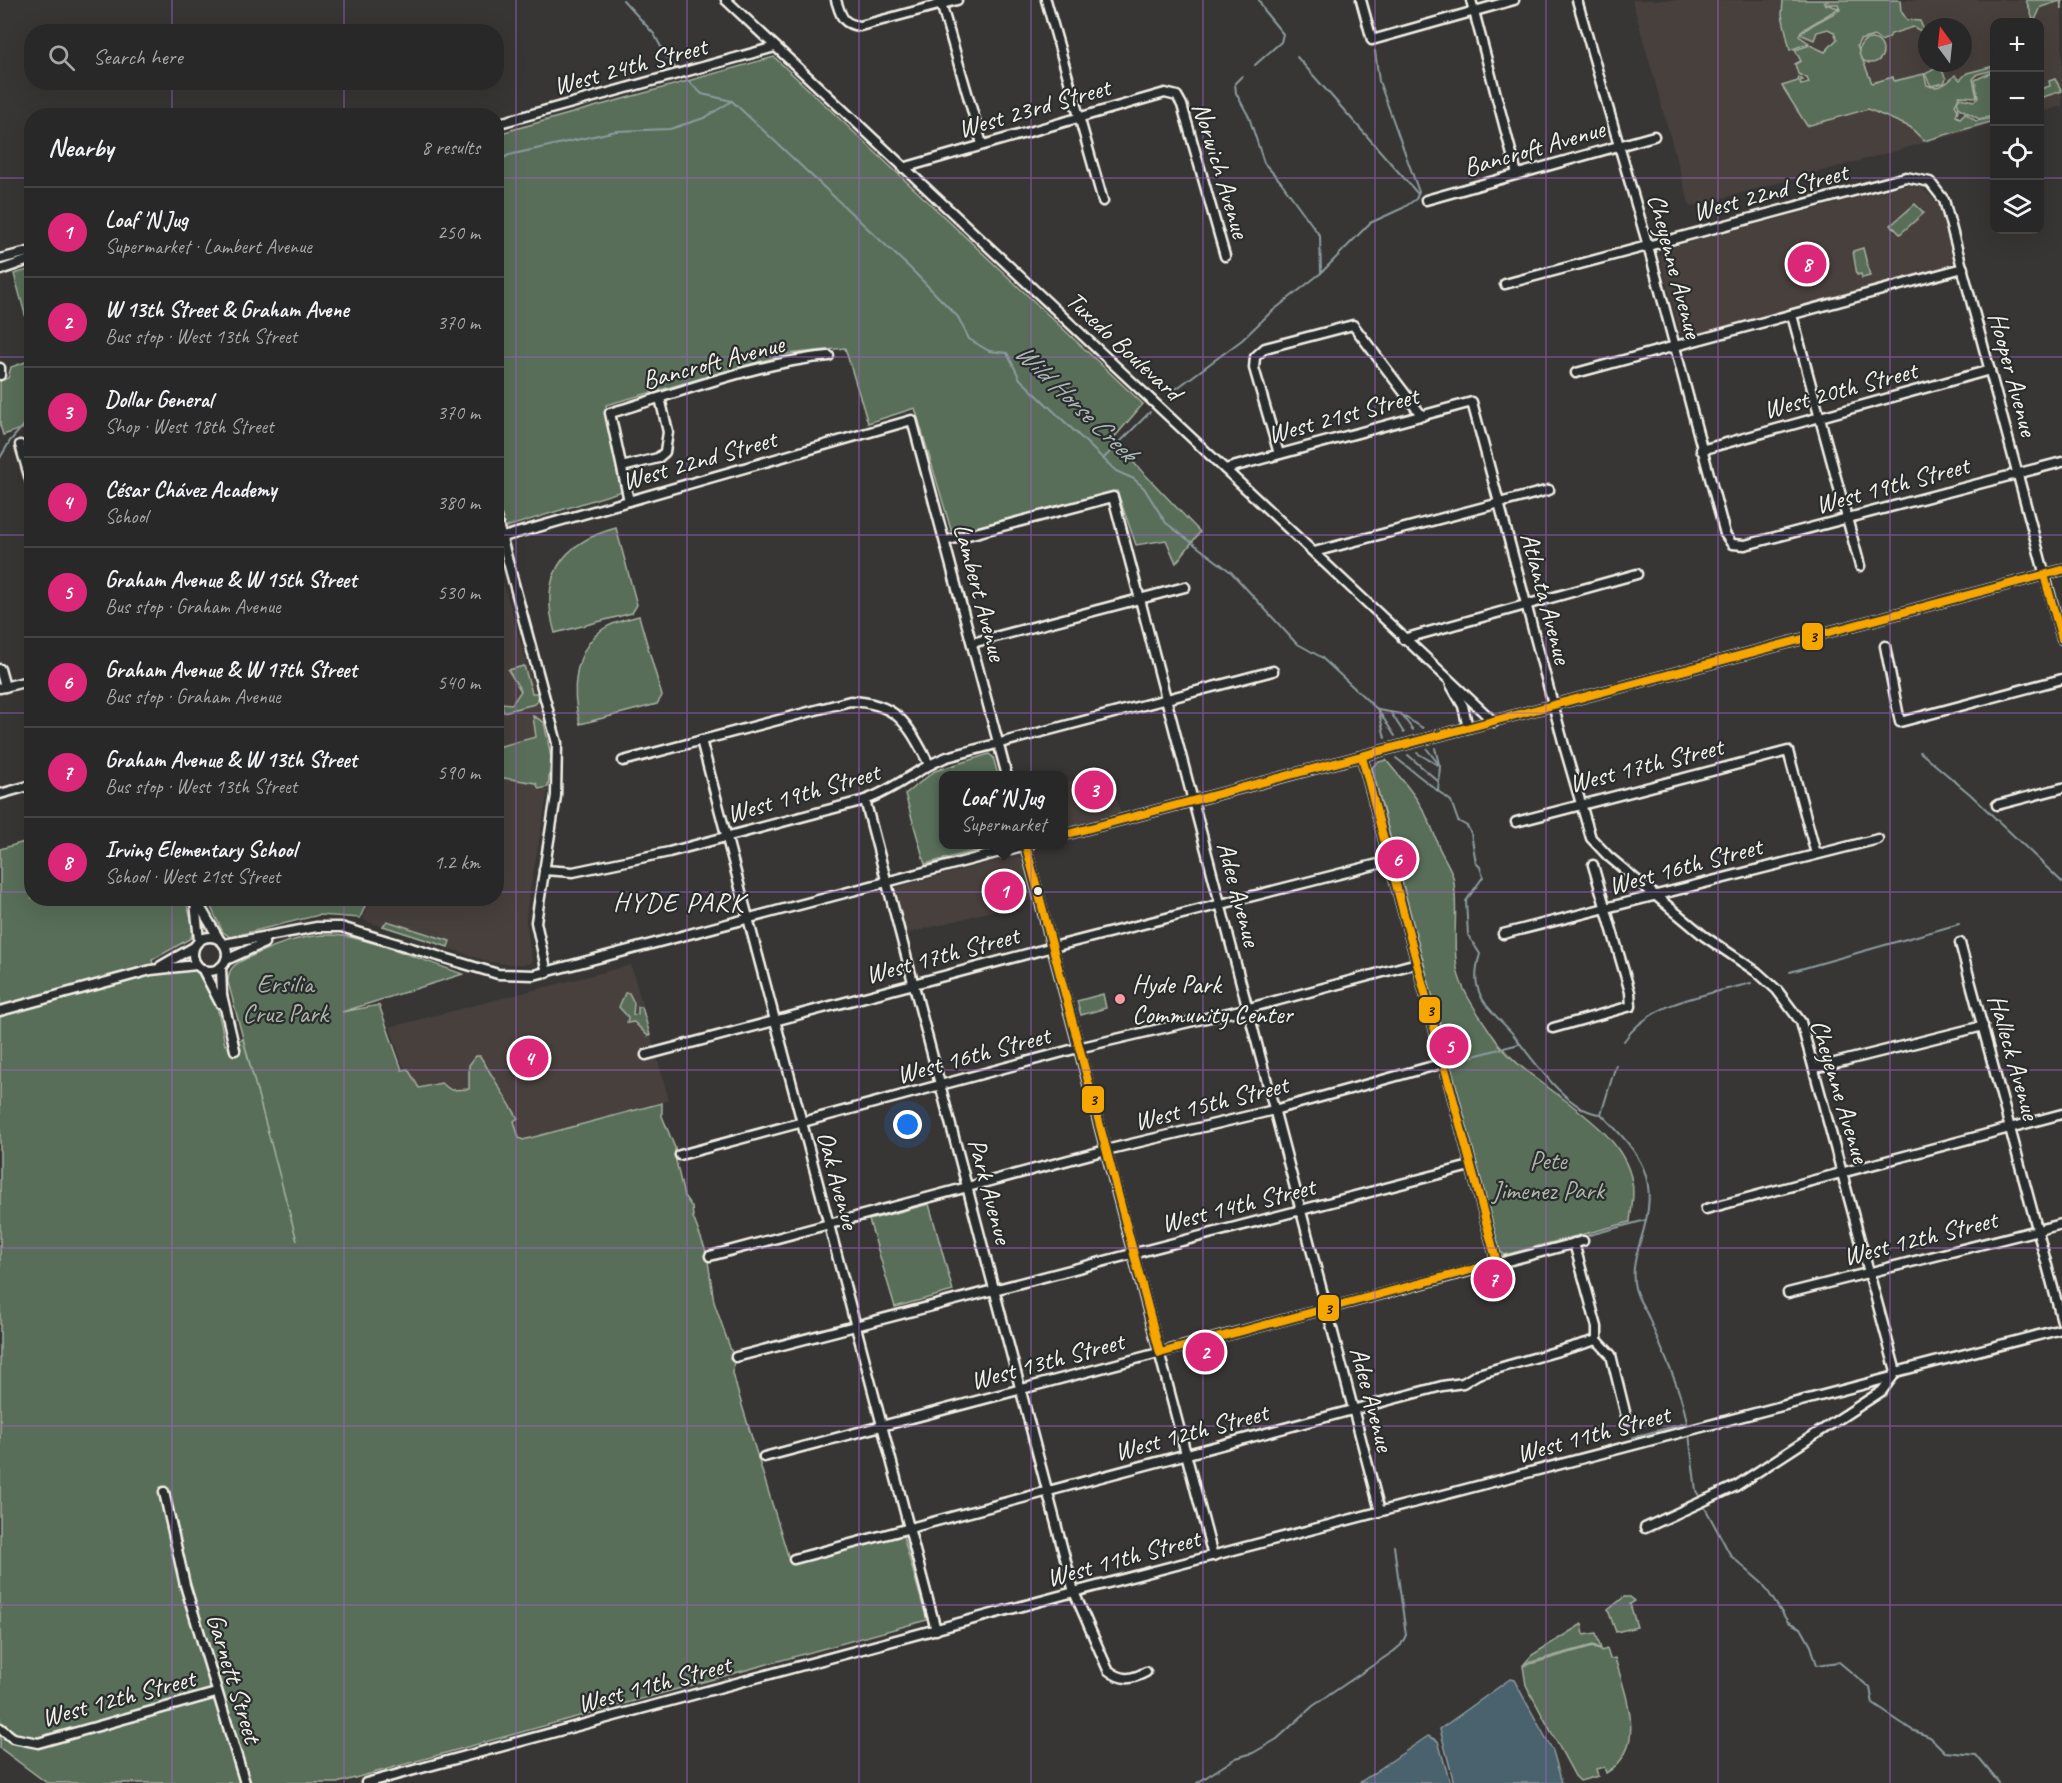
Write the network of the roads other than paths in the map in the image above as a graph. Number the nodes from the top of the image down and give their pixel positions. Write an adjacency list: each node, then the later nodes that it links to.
1 (726, 0): 11 (street, Tuxedo Boulevard)
2 (836, 0): 9 (street)
3 (957, 0): 9 (street)
4 (1046, 0): 13 (street)
5 (1361, 0): 10 (street)
6 (1471, 0): 10 (street)
7 (1514, 0): 10 (street)
8 (1577, 0): 17 (street, Cheyenne Avenue)
9 (940, 2): 16 (street)
10 (1474, 11): 19 (street)
11 (775, 47): 14 (street, West 24th Street); 18 (street, Tuxedo Boulevard)
12 (1177, 96): 13 (street, West 23rd Street); 25 (street, Norwich Avenue)
13 (1080, 117): 16 (street, West 23rd Street); 22 (street)
14 (504, 122)
15 (1654, 136): 17 (street, Bancroft Avenue)
16 (982, 144): 18 (street, West 23rd Street)
17 (1619, 146): 19 (street, Bancroft Avenue); 23 (street, Cheyenne Avenue)
18 (903, 168): 47 (street, Tuxedo Boulevard)
19 (1517, 174): 21 (street, Bancroft Avenue)
20 (1906, 177): 23 (street, West 22nd Street); 28 (street, Hooper Avenue)
21 (1426, 200)
22 (1103, 201)
23 (1648, 246): 30 (street, West 22nd Street); 32 (street, Cheyenne Avenue)
24 (24, 253): 26 (street)
25 (1225, 256)
26 (0, 259)
27 (24, 261): 29 (street)
28 (1963, 268): 31 (street); 34 (street, Hooper Avenue)
29 (0, 270)
30 (1505, 284)
31 (1792, 315): 32 (street); 39 (street)
32 (1675, 346): 35 (street); 42 (street, Cheyenne Avenue)
33 (829, 356): 36 (street, Bancroft Avenue)
34 (1990, 370): 39 (street, West 20th Street); 48 (street, Hooper Avenue)
35 (1576, 373)
36 (660, 398): 46 (street); 46 (street, Bancroft Avenue)
37 (1472, 402): 38 (street, West 21st Street); 51 (street, Atlanta Avenue)
38 (1422, 416): 43 (street, West 21st Street); 43 (street)
39 (1820, 417): 42 (street, West 20th Street); 52 (street)
40 (912, 420): 50 (street, West 22nd Street); 54 (street, Lambert Avenue)
41 (20, 446): 44 (street)
42 (1701, 450): 55 (street, Cheyenne Avenue)
43 (1279, 454): 47 (street, West 21st Street)
44 (24, 459)
45 (2062, 462): 48 (street, West 19th Street)
46 (622, 467): 50 (street)
47 (1225, 469): 56 (street, Tuxedo Boulevard)
48 (2018, 475): 52 (street, West 19th Street); 61 (street, Hooper Avenue)
49 (1549, 490): 51 (street)
50 (629, 501): 53 (street, West 22nd Street)
51 (1499, 504): 56 (street); 64 (street, Atlanta Avenue)
52 (1847, 519): 55 (street, West 19th Street); 58 (street)
53 (504, 537)
54 (945, 541): 63 (street, Adee Avenue); 67 (street, Lambert Avenue)
55 (1732, 544)
56 (1314, 552): 65 (street, Tuxedo Boulevard)
57 (504, 556): 101 (street)
58 (1860, 566)
59 (2062, 570): 61 (street)
60 (1637, 574): 64 (street)
61 (2044, 575): 66 (street, Hooper Avenue); 76 (street)
62 (1185, 587): 63 (street)
63 (1141, 598): 67 (street); 75 (street, Adee Avenue)
64 (1526, 605): 65 (street); 76 (street, Atlanta Avenue)
65 (1403, 639): 72 (street, Tuxedo Boulevard)
66 (2062, 639)
67 (972, 643): 80 (street, Lambert Avenue)
68 (1885, 646): 71 (street)
69 (0, 669): 74 (street)
70 (1273, 671): 75 (street, West 19th Street)
71 (2062, 679)
72 (1447, 680): 77 (street, Tuxedo Boulevard); 78 (street)
73 (24, 682): 74 (street)
74 (3, 688)
75 (1168, 699): 80 (street, West 19th Street); 89 (street, Adee Avenue)
76 (1553, 705): 77 (street); 90 (street, Atlanta Avenue)
77 (1494, 722): 78 (street)
78 (1468, 728): 81 (street)
79 (701, 740): 82 (street); 83 (street); 94 (street, Oak Avenue)
80 (999, 743): 83 (street, West 19th Street); 84 (street, Lambert Avenue)
81 (1362, 756): 89 (street); 99 (street)
82 (622, 761)
83 (929, 764): 88 (street, West 19th Street)
84 (1006, 771)
85 (24, 787): 87 (street)
86 (2062, 788): 91 (street)
87 (0, 794)
88 (865, 800): 94 (street, West 19th Street); 102 (street, Park Avenue)
89 (1193, 801): 93 (street); 106 (street, Adee Avenue)
90 (1581, 803): 92 (street, West 17th Street); 98 (street, West 17th Street); 103 (street, Cheyenne Avenue)
91 (1997, 805)
92 (1516, 822)
93 (1068, 834)
94 (725, 837): 101 (street, West 19th Street); 108 (street, Oak Avenue)
95 (1878, 839): 98 (street, West 16th Street)
96 (1012, 849): 102 (street)
97 (1028, 849): 114 (street)
98 (1816, 854): 103 (street, West 16th Street)
99 (1390, 861): 106 (street, West 17th Street); 115 (street)
100 (1593, 865): 107 (street)
101 (544, 870): 119 (street)
102 (887, 882): 108 (street); 120 (street, Park Avenue)
103 (1654, 894): 107 (street, West 16th Street); 131 (street, Cheyenne Avenue)
104 (195, 906): 113 (street)
105 (200, 906): 111 (street)
106 (1220, 906): 114 (street, West 17th Street); 121 (street, Adee Avenue)
107 (1606, 908): 109 (street, West 16th Street); 126 (street)
108 (748, 919): 119 (street); 124 (street, Oak Avenue)
109 (1503, 934)
110 (284, 935): 111 (street); 116 (street); 119 (street)
111 (222, 942): 113 (street); 116 (street)
112 (1960, 943): 125 (street, Halleck Avenue)
113 (197, 944): 117 (street); 118 (street)
114 (1053, 947): 120 (street, West 17th Street); 127 (street)
115 (1417, 963): 121 (street, West 16th Street); 130 (street)
116 (224, 964): 117 (street); 123 (street)
117 (199, 968): 118 (street); 123 (street)
118 (151, 970): 122 (street)
119 (547, 973)
120 (913, 986): 124 (street, West 17th Street); 132 (street, Park Avenue)
121 (1249, 1008): 127 (street, West 16th Street); 133 (street, Adee Avenue)
122 (0, 1011)
123 (226, 1017): 128 (street)
124 (774, 1022): 129 (street, West 17th Street); 135 (street, Oak Avenue)
125 (1983, 1026): 131 (street); 136 (street, Halleck Avenue)
126 (1553, 1028)
127 (1078, 1048): 132 (street, West 16th Street); 137 (street)
128 (235, 1050)
129 (645, 1055)
130 (1444, 1063): 133 (street, West 15th Street); 139 (street)
131 (1815, 1068): 140 (street, Cheyenne Avenue)
132 (941, 1086): 135 (street, West 16th Street); 141 (street, Park Avenue)
133 (1274, 1110): 137 (street, West 15th Street); 143 (street, Adee Avenue)
134 (2062, 1114): 136 (street)
135 (801, 1123): 138 (street, West 16th Street); 144 (street, Oak Avenue)
136 (2012, 1127): 140 (street); 146 (street, Halleck Avenue)
137 (1106, 1150): 141 (street, West 15th Street); 147 (street)
138 (680, 1155)
139 (1470, 1166): 143 (street, West 14th Street); 149 (street)
140 (1843, 1171): 142 (street); 150 (street, Cheyenne Avenue)
141 (966, 1187): 144 (street, West 15th Street); 151 (street, Park Avenue)
142 (1706, 1209)
143 (1301, 1212): 147 (street, West 14th Street); 153 (street, Adee Avenue)
144 (828, 1224): 148 (street, West 15th Street); 155 (street, Oak Avenue)
145 (2062, 1224): 146 (street, West 12th Street)
146 (2038, 1230): 150 (street, West 12th Street); 154 (street, Halleck Avenue)
147 (1133, 1252): 151 (street, West 14th Street); 158 (street)
148 (710, 1256)
149 (1497, 1263): 153 (street, West 13th Street); 157 (street, West 13th Street)
150 (1870, 1272): 152 (street, West 12th Street); 160 (street, Cheyenne Avenue)
151 (994, 1290): 155 (street, West 14th Street); 161 (street, Park Avenue)
152 (1788, 1293)
153 (1327, 1308): 158 (street, West 13th Street); 162 (street, Adee Avenue)
154 (2062, 1321)
155 (855, 1326): 159 (street, West 14th Street); 164 (street, Oak Avenue)
156 (2062, 1329): 160 (street, West 11th Street)
157 (1596, 1340): 162 (street, West 12th Street); 163 (street)
158 (1160, 1353): 161 (street, West 13th Street); 165 (street)
159 (736, 1357)
160 (1894, 1375): 169 (street, West 11th Street); 170 (street)
161 (1020, 1390): 164 (street, West 13th Street); 168 (street, Park Avenue)
162 (1352, 1410): 165 (street, West 12th Street); 169 (street, Adee Avenue)
163 (1627, 1420)
164 (882, 1425): 166 (street, West 13th Street); 171 (street, Oak Avenue)
165 (1186, 1454): 168 (street, West 12th Street); 172 (street)
166 (764, 1457)
167 (164, 1492): 177 (street, Garnett Street)
168 (1048, 1492): 171 (street, West 12th Street); 174 (street, Park Avenue)
169 (1380, 1511): 172 (street, West 11th Street)
170 (1646, 1528)
171 (910, 1529): 173 (street, West 12th Street); 175 (street, Oak Avenue)
172 (1213, 1556): 174 (street, West 11th Street)
173 (794, 1559)
174 (1074, 1592): 175 (street, West 11th Street); 176 (street, Park Avenue)
175 (936, 1630): 180 (street, West 11th Street)
176 (1146, 1672)
177 (216, 1693): 178 (street, West 12th Street); 179 (street, Garnett Street)
178 (0, 1728)
179 (245, 1783)
180 (366, 1783)

